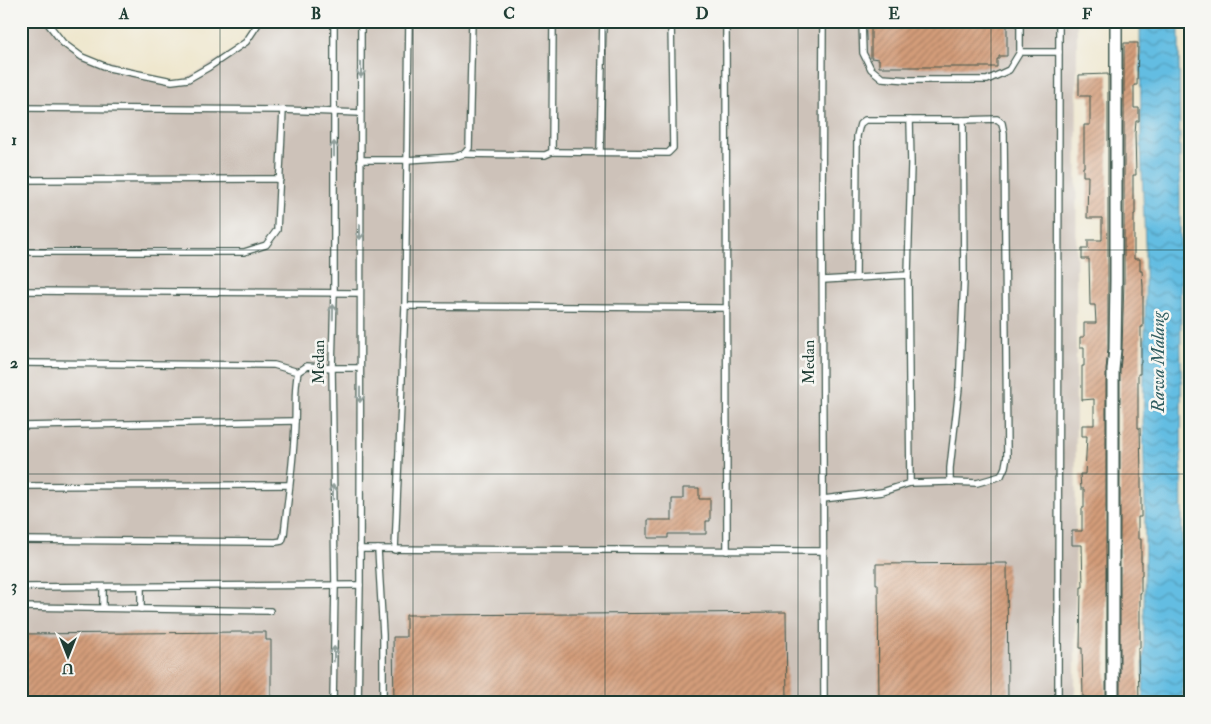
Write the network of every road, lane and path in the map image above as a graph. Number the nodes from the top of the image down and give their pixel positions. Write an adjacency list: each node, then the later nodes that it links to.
1 (46, 21): 2 (lane)
2 (260, 21)
3 (334, 21): 20 (lane, Medan)
4 (361, 21): 21 (lane, one-way to 21)
5 (409, 21): 28 (lane)
6 (472, 21): 26 (lane)
7 (552, 21): 24 (lane)
8 (603, 21): 25 (lane)
9 (671, 21): 25 (lane)
10 (726, 21): 39 (lane)
11 (824, 21): 34 (lane, Medan)
12 (862, 21): 16 (lane)
13 (1020, 21): 16 (lane)
14 (1059, 21): 17 (lane)
15 (1116, 21): 71 (street)
16 (1020, 52): 17 (lane)
17 (1059, 52): 70 (lane)
18 (21, 108): 19 (lane)
19 (283, 110): 20 (lane); 30 (lane)
20 (334, 112): 21 (lane); 36 (lane, Medan, one-way to 20)
21 (360, 113): 27 (lane)
22 (910, 120): 23 (lane); 32 (lane); 33 (lane)
23 (963, 120): 46 (lane); 46 (lane)
24 (552, 152): 25 (lane); 26 (lane)
25 (600, 152)
26 (464, 154): 28 (lane)
27 (360, 160): 28 (lane); 37 (lane, one-way to 37)
28 (407, 160): 38 (lane)
29 (21, 180): 30 (lane)
30 (280, 180): 31 (lane)
31 (21, 252)
32 (908, 275): 33 (lane); 47 (lane)
33 (856, 278): 34 (lane)
34 (823, 280): 50 (lane, Medan)
35 (21, 291): 36 (lane)
36 (334, 293): 37 (lane); 41 (lane, Medan, one-way to 36)
37 (360, 293): 42 (lane)
38 (406, 306): 39 (lane); 54 (lane)
39 (727, 308): 55 (lane)
40 (21, 364): 43 (lane)
41 (332, 368): 42 (lane); 43 (lane); 58 (lane, Medan, one-way to 41)
42 (360, 368): 52 (lane, one-way to 52)
43 (298, 372): 44 (lane)
44 (295, 421): 45 (lane); 48 (lane)
45 (21, 426)
46 (950, 482): 47 (lane)
47 (910, 483): 50 (lane)
48 (289, 485): 49 (lane); 51 (lane)
49 (21, 486)
50 (823, 499): 56 (lane, Medan)
51 (21, 540)
52 (360, 549): 53 (lane); 57 (lane)
53 (378, 549): 54 (lane); 68 (lane)
54 (395, 550): 55 (lane)
55 (727, 551): 56 (lane)
56 (823, 551): 69 (lane, Medan)
57 (360, 585): 58 (lane); 67 (lane)
58 (335, 586): 61 (lane); 66 (lane, Medan, one-way to 58)
59 (21, 587): 60 (lane)
60 (103, 587): 61 (lane); 63 (lane)
61 (141, 587): 64 (lane)
62 (21, 607): 63 (lane)
63 (103, 608): 64 (lane)
64 (141, 609): 65 (lane)
65 (270, 611)
66 (333, 703)
67 (358, 703)
68 (383, 703)
69 (824, 703)
70 (1058, 703)
71 (1113, 703)

